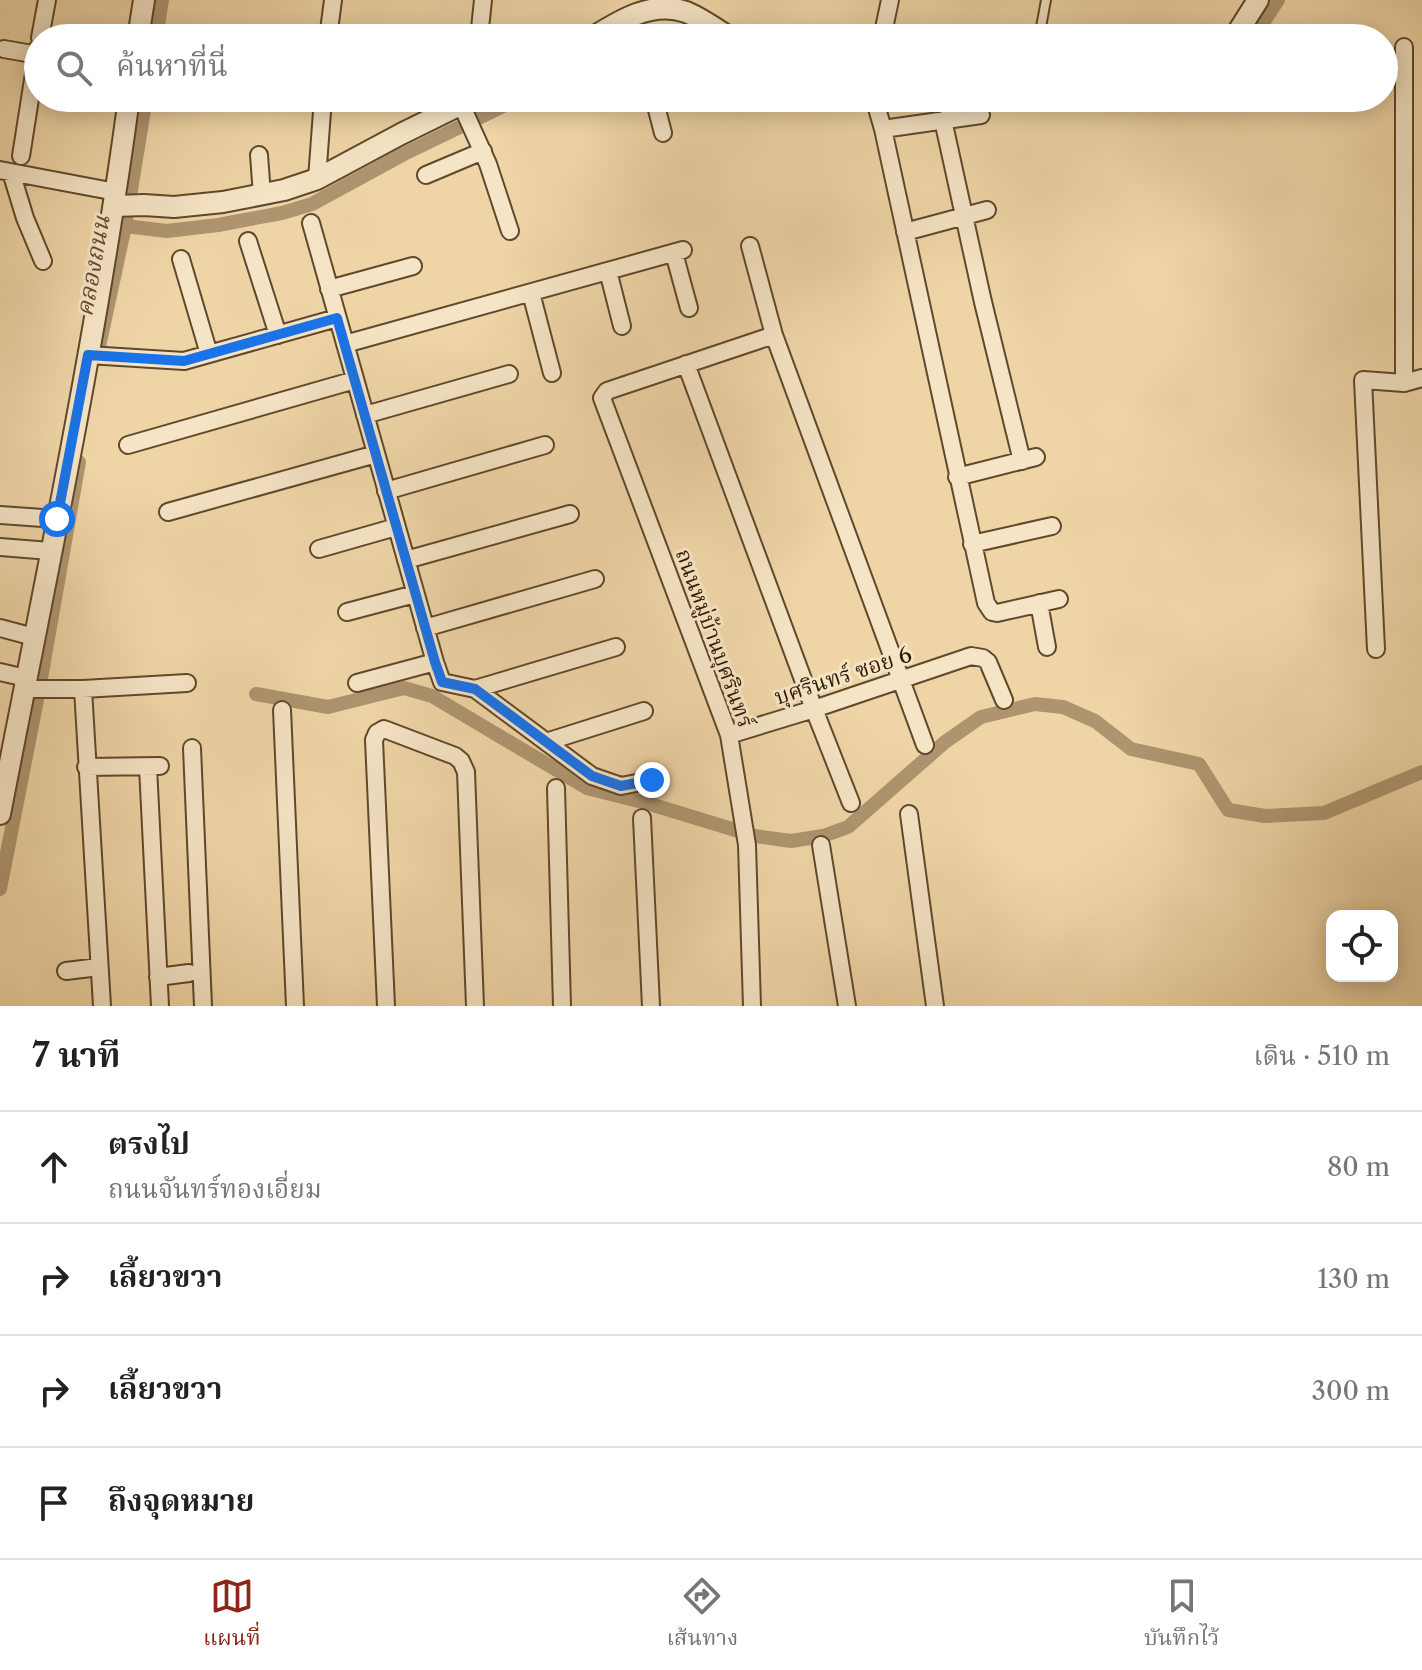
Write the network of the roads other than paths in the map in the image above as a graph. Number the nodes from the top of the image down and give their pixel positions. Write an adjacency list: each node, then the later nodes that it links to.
1 (47, 0): 9 (street)
2 (144, 0): 10 (street)
3 (333, 0): 11 (street)
4 (483, 0): 12 (street)
5 (890, 0): 15 (street)
6 (1046, 0): 16 (lane)
7 (1258, 0): 17 (street)
8 (654, 4): 13 (street); 14 (street)
9 (43, 24)
10 (140, 24)
11 (330, 24)
12 (480, 24)
13 (631, 24)
14 (706, 24)
15 (885, 24)
16 (1042, 24)
17 (1243, 24)
18 (1404, 47): 65 (street)
19 (4, 49): 20 (street)
20 (24, 49)
21 (28, 112): 33 (street)
22 (128, 112): 38 (street)
23 (322, 112): 36 (street)
24 (658, 112): 30 (street)
25 (878, 112): 29 (street)
26 (468, 113): 31 (street); 36 (street)
27 (981, 115): 28 (street)
28 (943, 120): 29 (street); 40 (street)
29 (883, 129): 43 (street)
30 (663, 133)
31 (483, 151): 35 (street); 42 (street)
32 (259, 155): 37 (street)
33 (21, 156)
34 (6, 171): 38 (street); 47 (street)
35 (426, 175)
36 (317, 179): 37 (street)
37 (262, 195): 38 (street)
38 (124, 202): 59 (street)
39 (987, 210): 40 (street)
40 (964, 216): 43 (street); 70 (street)
41 (311, 223): 50 (street)
42 (510, 231)
43 (905, 232): 70 (street)
44 (248, 241): 55 (street)
45 (750, 246): 56 (street)
46 (181, 259): 58 (street)
47 (43, 261)
48 (413, 266): 50 (street)
49 (608, 271): 51 (street); 52 (street); 54 (street)
50 (329, 289): 53 (street)
51 (531, 293): 57 (street); 61 (street)
52 (689, 308)
53 (337, 318): 55 (street); 57 (street)
54 (622, 326)
55 (278, 335): 58 (street)
56 (774, 335): 60 (street); 96 (street)
57 (345, 344): 64 (street)
58 (209, 354): 59 (street)
59 (88, 355): 75 (street)
60 (686, 364): 103 (street); 106 (street, ถนนหมู่บ้านบุศรินทร์)
61 (552, 373)
62 (509, 374): 66 (street)
63 (1422, 378): 65 (street)
64 (355, 380): 66 (street); 67 (street)
65 (1404, 383): 93 (street)
66 (365, 415): 69 (street)
67 (128, 445)
68 (545, 445): 71 (street)
69 (376, 454): 71 (street); 72 (street)
70 (957, 477): 78 (street)
71 (386, 491): 77 (street)
72 (168, 512)
73 (570, 514): 82 (street)
74 (0, 515): 75 (street)
75 (57, 519): 81 (street)
76 (1052, 526): 78 (street)
77 (396, 527): 80 (street); 82 (street)
78 (972, 544): 86 (street)
79 (0, 547): 81 (street)
80 (319, 549)
81 (50, 551): 90 (street)
82 (406, 560): 84 (street)
83 (595, 579): 89 (street)
84 (415, 594): 87 (street); 89 (street)
85 (1059, 599): 86 (street)
86 (1039, 603): 92 (street)
87 (347, 612)
88 (0, 628): 90 (street)
89 (425, 628): 94 (street)
90 (34, 637): 99 (street)
91 (616, 647): 101 (street)
92 (1047, 647)
93 (1376, 649)
94 (435, 662): 98 (street); 101 (street)
95 (0, 672): 99 (street)
96 (900, 680): 102 (street, บุศรินทร์ ซอย 6); 103 (street, บุศรินทร์ ซอย 6); 108 (street)
97 (187, 683): 100 (street)
98 (357, 683)
99 (37, 686): 100 (street); 111 (street)
100 (83, 689): 110 (street)
101 (475, 689): 107 (street)
102 (1004, 700)
103 (814, 709): 106 (street, บุศรินทร์ ซอย 6); 114 (street)
104 (282, 710): 126 (street)
105 (644, 711): 107 (street)
106 (729, 735): 131 (street, ถนนหมู่บ้านบุศรินทร์)
107 (546, 742): 112 (street)
108 (925, 745)
109 (192, 748): 125 (street)
110 (86, 767): 119 (street); 122 (street)
111 (4, 774): 115 (street)
112 (652, 780)
113 (556, 788): 129 (street)
114 (851, 803)
115 (0, 814)
116 (909, 814): 133 (street)
117 (642, 818): 130 (street)
118 (821, 845): 132 (street)
119 (99, 967): 120 (street); 123 (street)
120 (66, 971)
121 (189, 973): 122 (street)
122 (158, 977): 124 (street)
123 (102, 1006)
124 (160, 1006)
125 (203, 1006)
126 (295, 1006)
127 (386, 1006): 128 (street)
128 (475, 1006)
129 (562, 1006)
130 (651, 1006)
131 (752, 1006)
132 (847, 1006)
133 (935, 1006)

